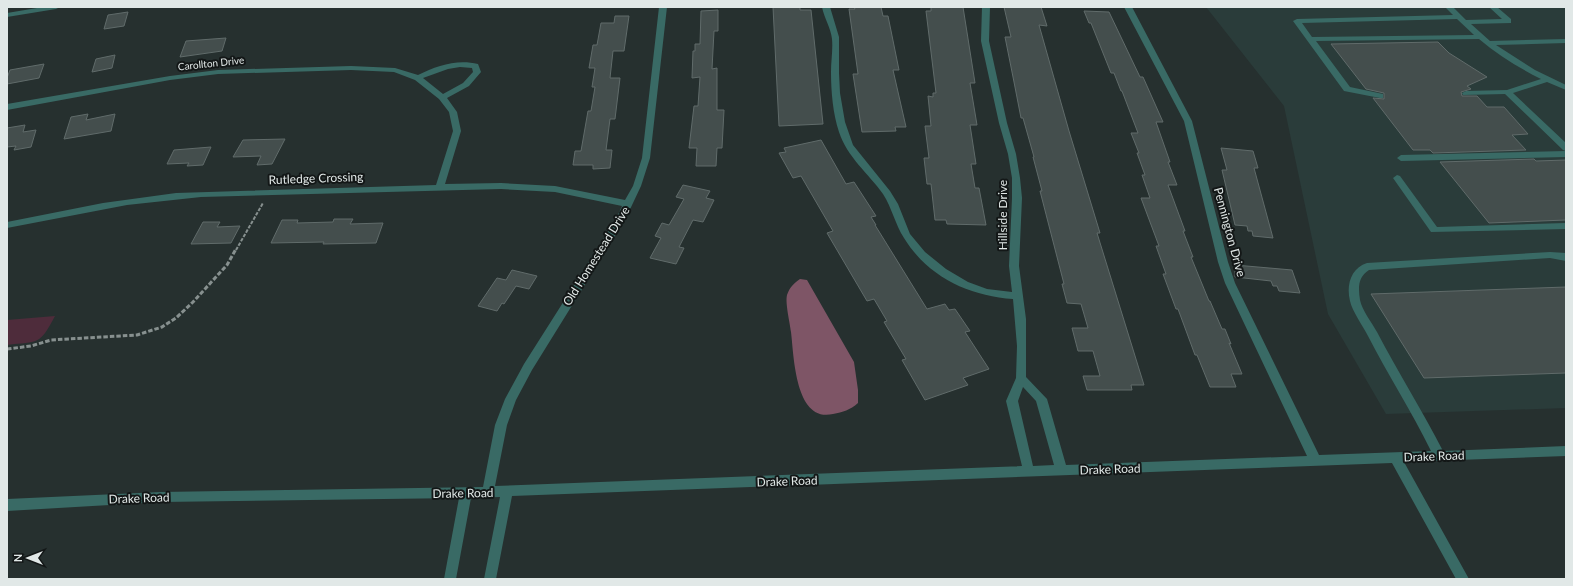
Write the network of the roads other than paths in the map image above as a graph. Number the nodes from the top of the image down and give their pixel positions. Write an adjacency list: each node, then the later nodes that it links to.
1 (56, 7): 8 (street)
2 (663, 7): 27 (street, Old Homestead Drive)
3 (826, 7): 31 (street)
4 (986, 7): 31 (street, Hillside Drive)
5 (1128, 7): 36 (street, Pennington Drive)
6 (1449, 7): 9 (street)
7 (1493, 7): 9 (street)
8 (7, 15)
9 (1462, 20): 10 (street); 11 (street)
10 (1480, 37): 11 (street); 13 (street)
11 (1310, 39): 19 (street)
12 (1566, 41): 13 (street)
13 (1487, 43): 15 (street)
14 (418, 78): 20 (street, Carollton Drive); 20 (street); 21 (street, Carollton Drive)
15 (1547, 80): 16 (street); 17 (street)
16 (1566, 88)
17 (1507, 92): 18 (street); 22 (street)
18 (1466, 93)
19 (1380, 96)
20 (442, 97): 26 (street, Carollton Drive)
21 (7, 107)
22 (1566, 148)
23 (1566, 154): 24 (street)
24 (1401, 158)
25 (1397, 178): 29 (street)
26 (440, 186): 27 (street, Rutledge Crossing); 28 (street, Rutledge Crossing)
27 (628, 204): 40 (street, Old Homestead Drive)
28 (7, 225)
29 (1566, 226)
30 (1566, 257): 34 (street)
31 (1017, 296): 32 (street, Hillside Drive)
32 (1021, 378): 37 (street); 38 (street, Hillside Drive)
33 (1566, 451): 34 (street, Drake Road)
34 (1439, 455): 35 (street, Drake Road)
35 (1395, 458): 36 (street, Drake Road); 45 (street)
36 (1315, 460): 37 (street, Drake Road)
37 (1062, 471): 38 (street, Drake Road)
38 (1029, 472): 39 (street, Drake Road)
39 (507, 491): 40 (street, Drake Road); 44 (street)
40 (488, 492): 41 (street, Drake Road)
41 (466, 493): 42 (street, Drake Road); 43 (street)
42 (7, 505)
43 (450, 579)
44 (490, 579)
45 (1463, 579)

